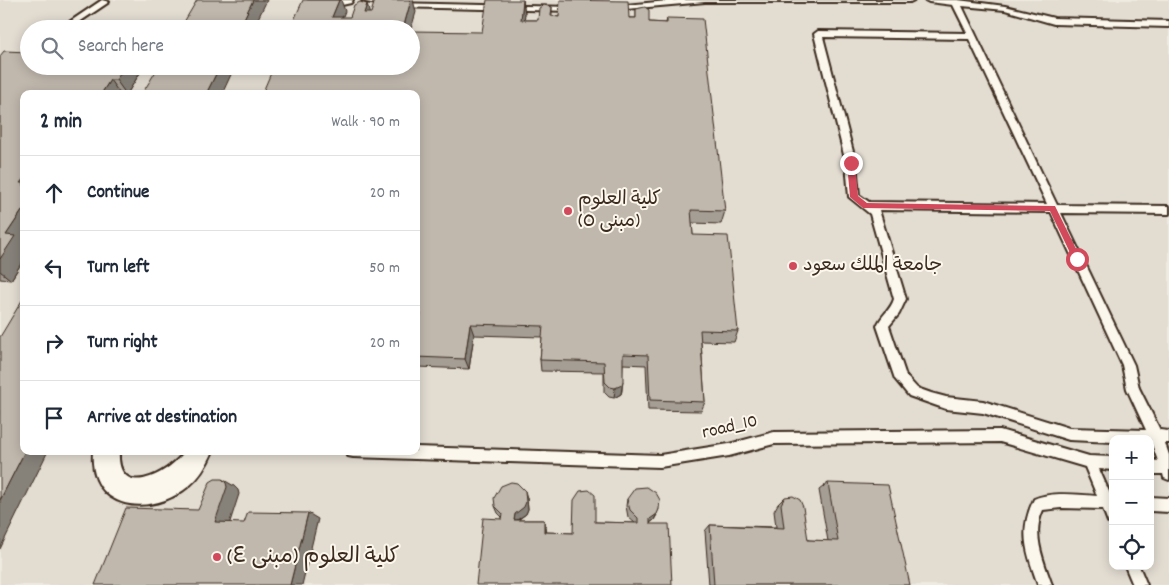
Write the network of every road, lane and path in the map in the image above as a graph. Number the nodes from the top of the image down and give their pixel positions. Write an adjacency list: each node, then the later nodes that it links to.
1 (317, 0): 2 (street)
2 (345, 0)
3 (366, 0): 8 (lane)
4 (910, 0): 9 (lane)
5 (930, 0): 7 (lane)
6 (105, 2): 10 (lane)
7 (956, 2): 11 (lane); 12 (lane)
8 (581, 9)
9 (604, 9)
10 (77, 20)
11 (1169, 24)
12 (971, 36): 13 (lane); 14 (lane)
13 (866, 206): 14 (lane); 16 (lane)
14 (1053, 208): 15 (lane); 16 (lane)
15 (1169, 210)
16 (1162, 437): 23 (lane)
17 (420, 453): 20 (lane, road_10)
18 (105, 455): 19 (street)
19 (198, 455)
20 (1089, 462): 21 (lane, road_10); 24 (lane)
21 (1109, 464)
22 (1154, 467): 23 (lane)
23 (1168, 470)
24 (1109, 500)
25 (1109, 502): 29 (lane)
26 (1154, 504): 27 (lane)
27 (1169, 505)
28 (1134, 570): 30 (lane)
29 (1045, 585)
30 (1140, 585)

